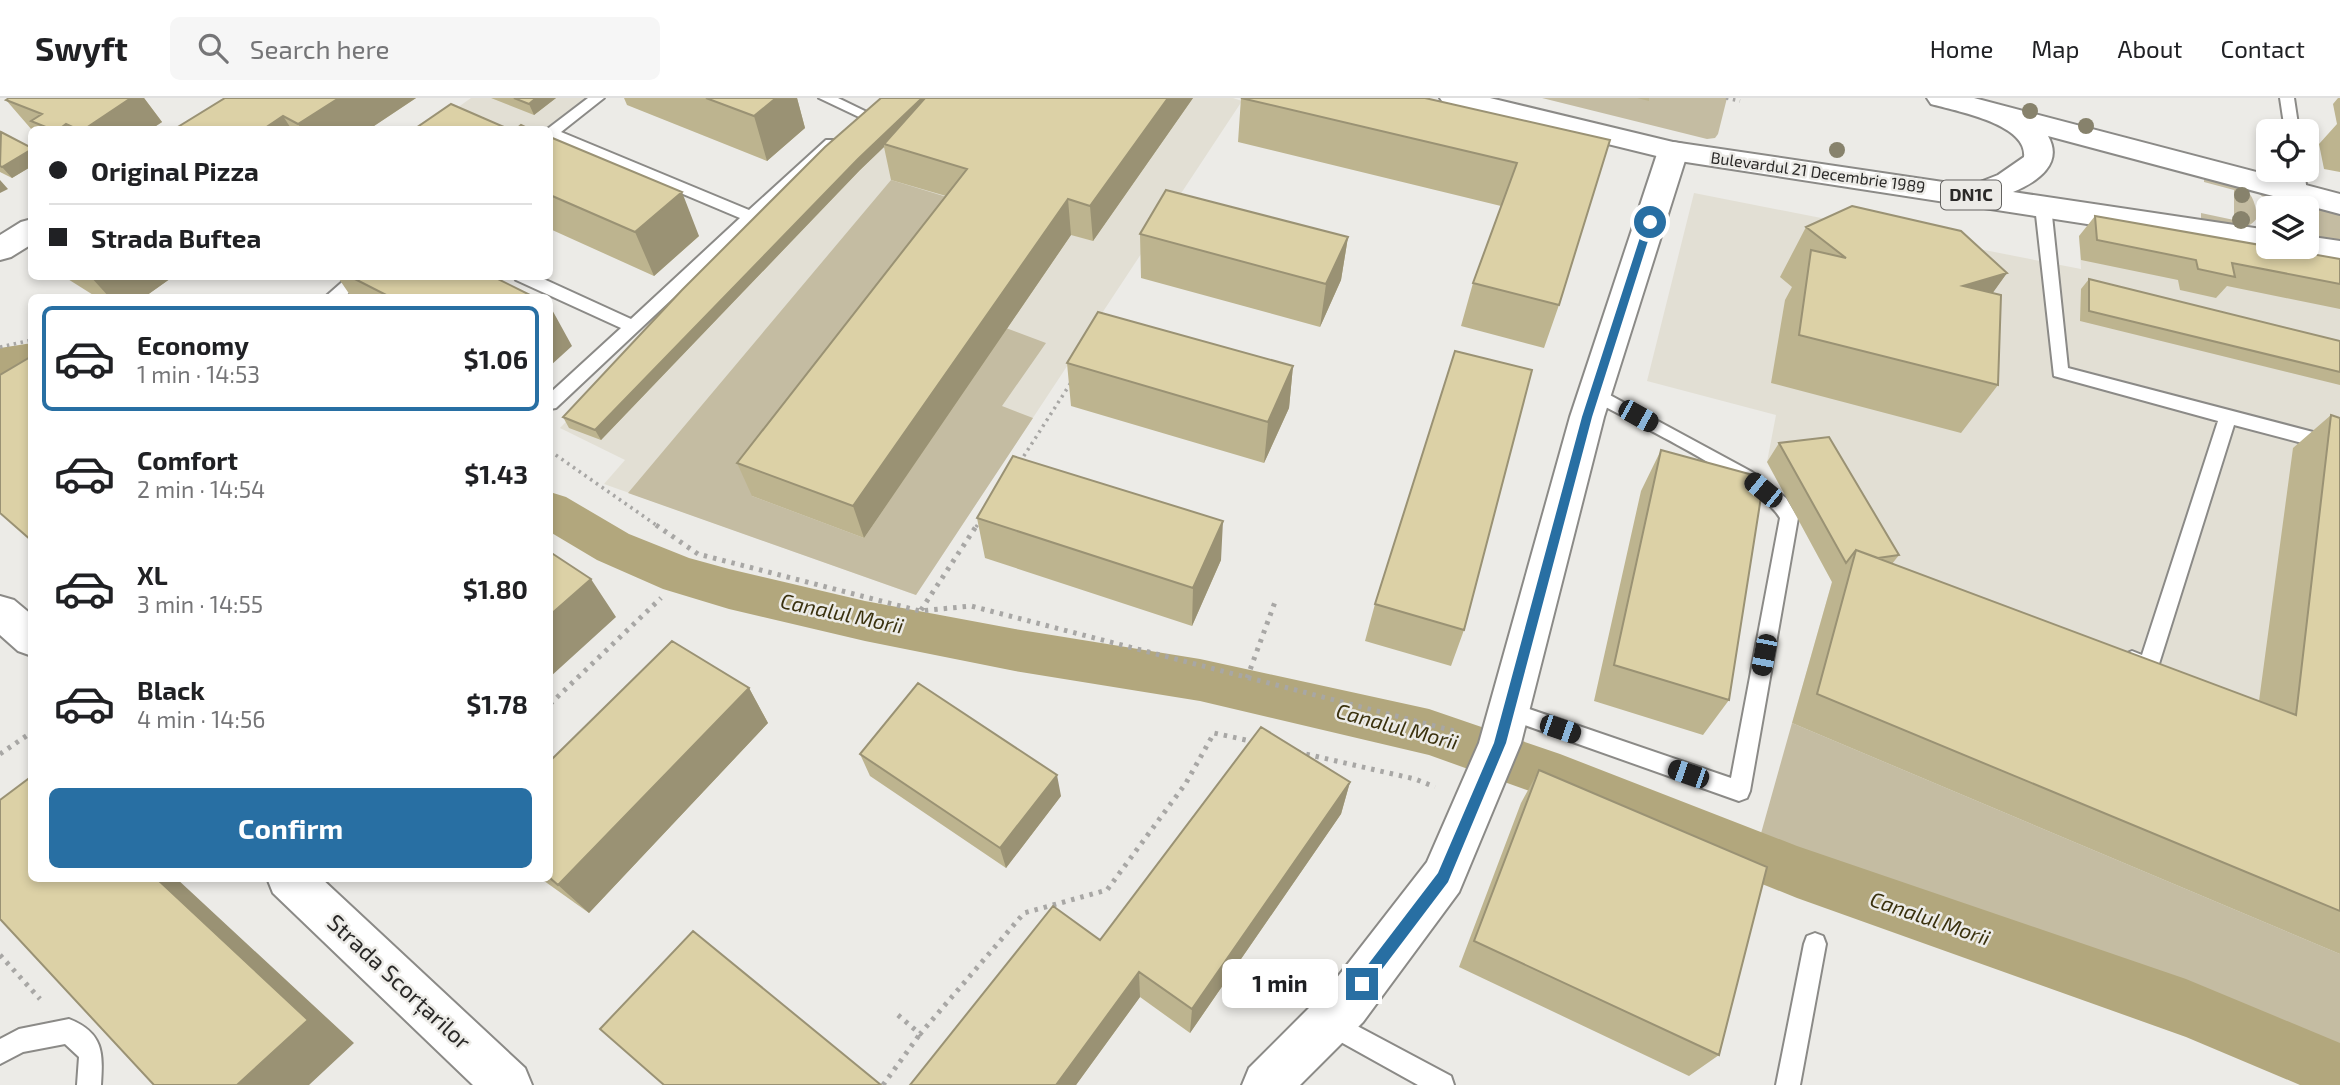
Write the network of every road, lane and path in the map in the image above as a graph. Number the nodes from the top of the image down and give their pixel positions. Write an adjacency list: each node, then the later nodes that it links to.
1 (597, 98): 10 (lane)
2 (826, 98): 18 (lane)
3 (1454, 98): 12 (main road, Bulevardul 21 Decembrie 1989 / DN1C)
4 (1726, 98): 7 (path)
5 (2287, 98): 9 (lane)
6 (1954, 100): 8 (main road)
7 (1740, 101)
8 (1991, 111): 13 (main road); 15 (main road)
9 (2290, 119)
10 (553, 131)
11 (553, 134): 18 (lane)
12 (1673, 151): 15 (main road, Bulevardul 21 Decembrie 1989 / DN1C); 31 (main road)
13 (2256, 171)
14 (2300, 182): 16 (main road)
15 (1974, 195): 17 (main road, Bulevardul 21 Decembrie 1989 / DN1C)
16 (2340, 204)
17 (2043, 206): 20 (main road, Bulevardul 21 Decembrie 1989 / DN1C); 33 (lane)
18 (749, 216): 27 (lane)
19 (28, 232): 21 (main road)
20 (2256, 239)
21 (0, 249)
22 (2319, 249): 23 (main road)
23 (2340, 252)
24 (355, 280): 26 (lane)
25 (531, 280): 27 (lane)
26 (337, 294)
27 (632, 326): 32 (lane)
28 (28, 341): 29 (path)
29 (0, 347)
30 (1074, 378): 36 (path)
31 (1595, 393): 46 (main road); 46 (lane)
32 (553, 400)
33 (2228, 417): 34 (lane); 43 (lane)
34 (2340, 446)
35 (553, 452): 41 (path)
36 (1018, 465)
37 (988, 510): 41 (path)
38 (661, 598): 45 (path)
39 (1275, 602): 44 (path)
40 (0, 611): 42 (main road)
41 (920, 611): 44 (path)
42 (28, 636)
43 (2110, 652)
44 (1247, 678): 46 (path)
45 (553, 701)
46 (1504, 727): 51 (main road)
47 (28, 735): 50 (path)
48 (1267, 745): 58 (path)
49 (1294, 751): 51 (path)
50 (0, 754)
51 (1477, 796): 56 (main road)
52 (293, 882): 61 (main road, Strada Scorțarilor)
53 (1815, 944): 65 (lane)
54 (0, 955): 57 (path)
55 (898, 1015): 58 (path)
56 (1328, 1023): 63 (main road); 64 (lane)
57 (69, 1031): 59 (lane); 60 (lane)
58 (920, 1034): 62 (path)
59 (0, 1052)
60 (89, 1085)
61 (508, 1085)
62 (883, 1085)
63 (1266, 1085)
64 (1442, 1085)
65 (1788, 1085)

